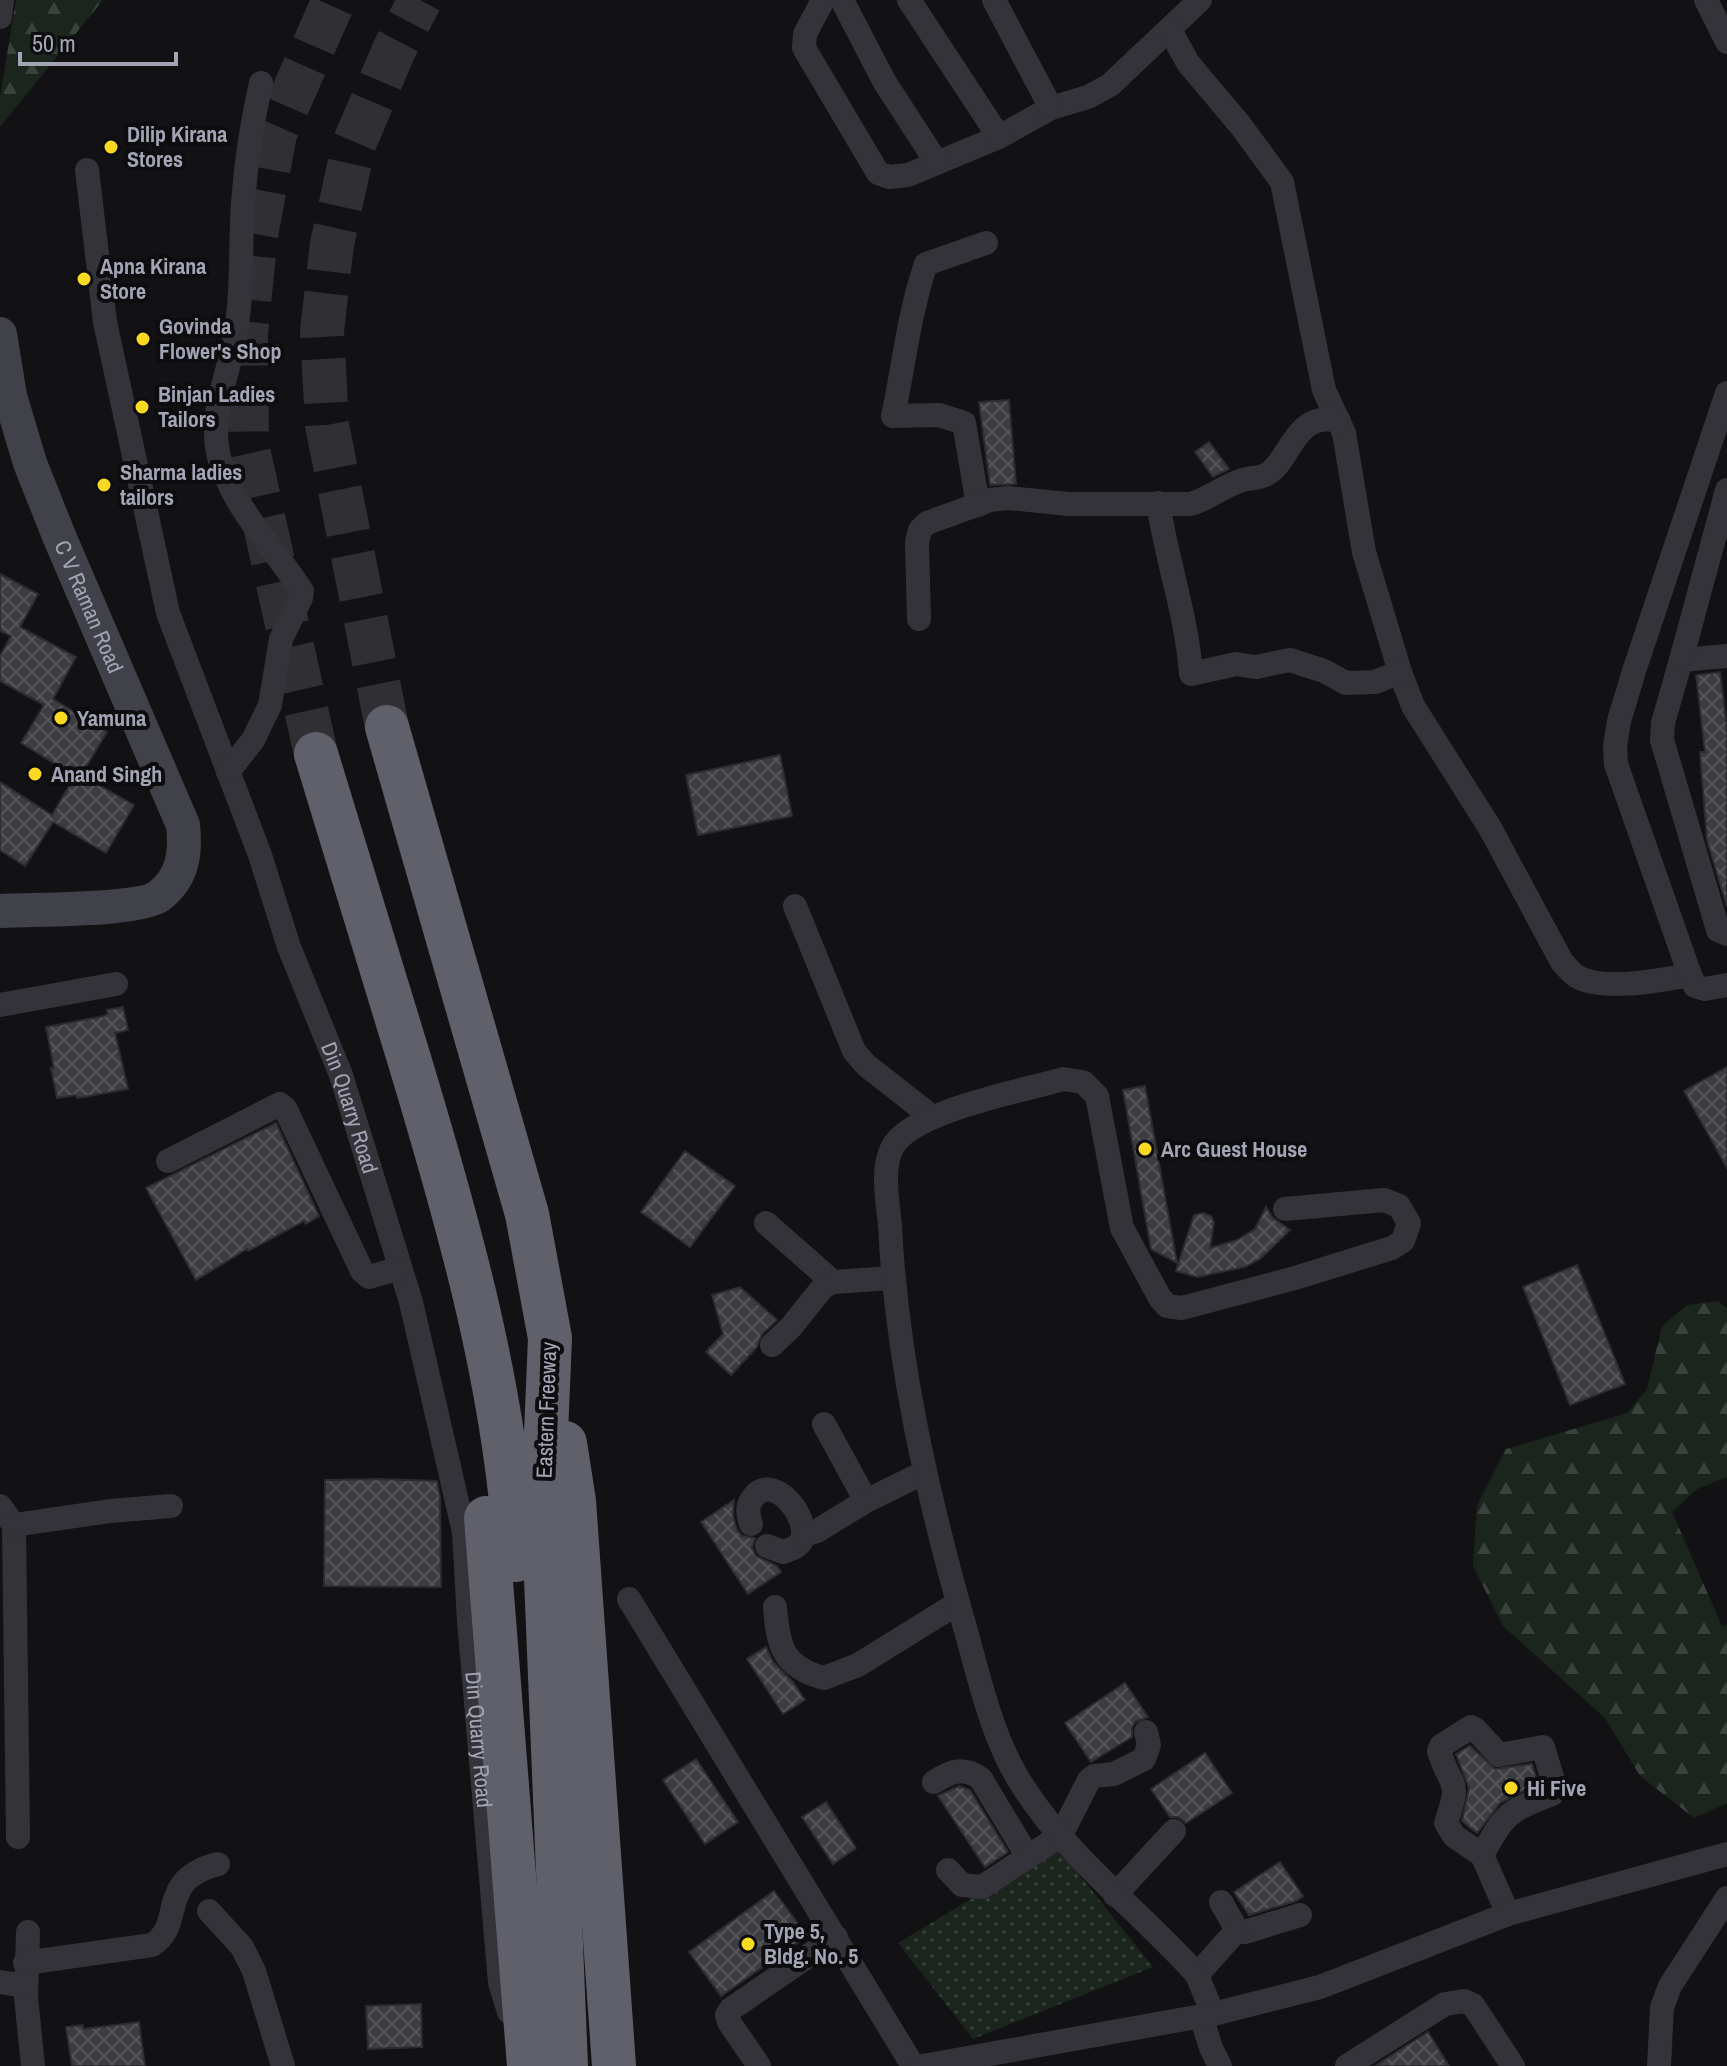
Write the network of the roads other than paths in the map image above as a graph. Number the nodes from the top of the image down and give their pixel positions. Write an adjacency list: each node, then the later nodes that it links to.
1 (2, 0): 8 (street)
2 (823, 0): 14 (street)
3 (842, 0): 14 (street)
4 (909, 0): 13 (street)
5 (994, 0): 12 (street)
6 (1200, 0): 9 (street)
7 (1706, 0): 10 (street)
8 (0, 17)
9 (1170, 30): 12 (street); 20 (street)
10 (1727, 42)
11 (261, 83): 30 (street)
12 (1051, 108): 13 (street)
13 (999, 137): 14 (street)
14 (937, 163)
15 (87, 170): 30 (street, Din Quarry Road)
16 (986, 243): 23 (street)
17 (0, 334): 19 (street, C V Raman Road)
18 (1727, 393): 34 (street)
19 (5, 398): 32 (street, C V Raman Road)
20 (1339, 421): 22 (street); 27 (street)
21 (1727, 490): 26 (street)
22 (1158, 503): 23 (street); 27 (street)
23 (978, 505): 24 (street)
24 (919, 619)
25 (1727, 656): 26 (street)
26 (1681, 660): 33 (street)
27 (1400, 672): 34 (street)
28 (387, 727): 45 (highway, Eastern Freeway)
29 (316, 754): 47 (highway, Eastern Freeway)
30 (228, 772): 42 (street, Din Quarry Road)
31 (795, 906): 38 (street)
32 (0, 911)
33 (1727, 934)
34 (1690, 975): 36 (street)
35 (116, 984): 37 (street)
36 (1727, 985)
37 (0, 1005)
38 (931, 1116): 40 (street); 43 (street)
39 (168, 1161): 42 (street)
40 (1285, 1209)
41 (766, 1223): 44 (street)
42 (400, 1268): 86 (street, Din Quarry Road)
43 (892, 1278): 44 (street); 49 (street)
44 (833, 1282): 46 (street)
45 (550, 1338): 52 (highway, Eastern Freeway); 90 (highway)
46 (772, 1345)
47 (488, 1348): 52 (highway, Eastern Freeway); 87 (highway)
48 (824, 1424): 50 (street)
49 (923, 1473): 50 (street); 58 (street)
50 (866, 1501): 55 (street)
51 (171, 1506): 53 (street)
52 (528, 1506): 88 (highway, Eastern Freeway); 89 (highway, Eastern Freeway)
53 (7, 1516): 64 (street)
54 (751, 1524): 55 (street)
55 (804, 1535): 56 (street)
56 (767, 1546)
57 (629, 1599): 78 (street)
58 (958, 1603): 59 (street); 63 (street)
59 (775, 1607)
60 (1146, 1732): 63 (street)
61 (934, 1782): 67 (street)
62 (1174, 1831): 70 (street)
63 (1061, 1835): 67 (street); 70 (street)
64 (18, 1837)
65 (1727, 1854): 74 (street)
66 (1482, 1855): 66 (street); 74 (street)
67 (1028, 1857): 69 (street)
68 (218, 1864): 79 (street)
69 (948, 1870)
70 (1115, 1895): 80 (street)
71 (1727, 1898): 97 (street)
72 (1221, 1902): 76 (street)
73 (209, 1911): 85 (street)
74 (1508, 1914): 82 (street)
75 (1300, 1915): 76 (street)
76 (1237, 1930): 80 (street)
77 (28, 1932): 79 (street)
78 (836, 1937): 91 (street); 92 (street)
79 (26, 1975): 81 (street); 84 (street)
80 (1197, 1975): 82 (street)
81 (0, 1982)
82 (1207, 2015): 83 (street); 94 (street)
83 (1051, 2056): 93 (street)
84 (33, 2066)
85 (283, 2066)
86 (517, 2066)
87 (529, 2066)
88 (545, 2066)
89 (566, 2066)
90 (614, 2066)
91 (759, 2066)
92 (913, 2066)
93 (923, 2066)
94 (1220, 2066)
95 (1347, 2066): 96 (street)
96 (1513, 2066)
97 (1659, 2066)

